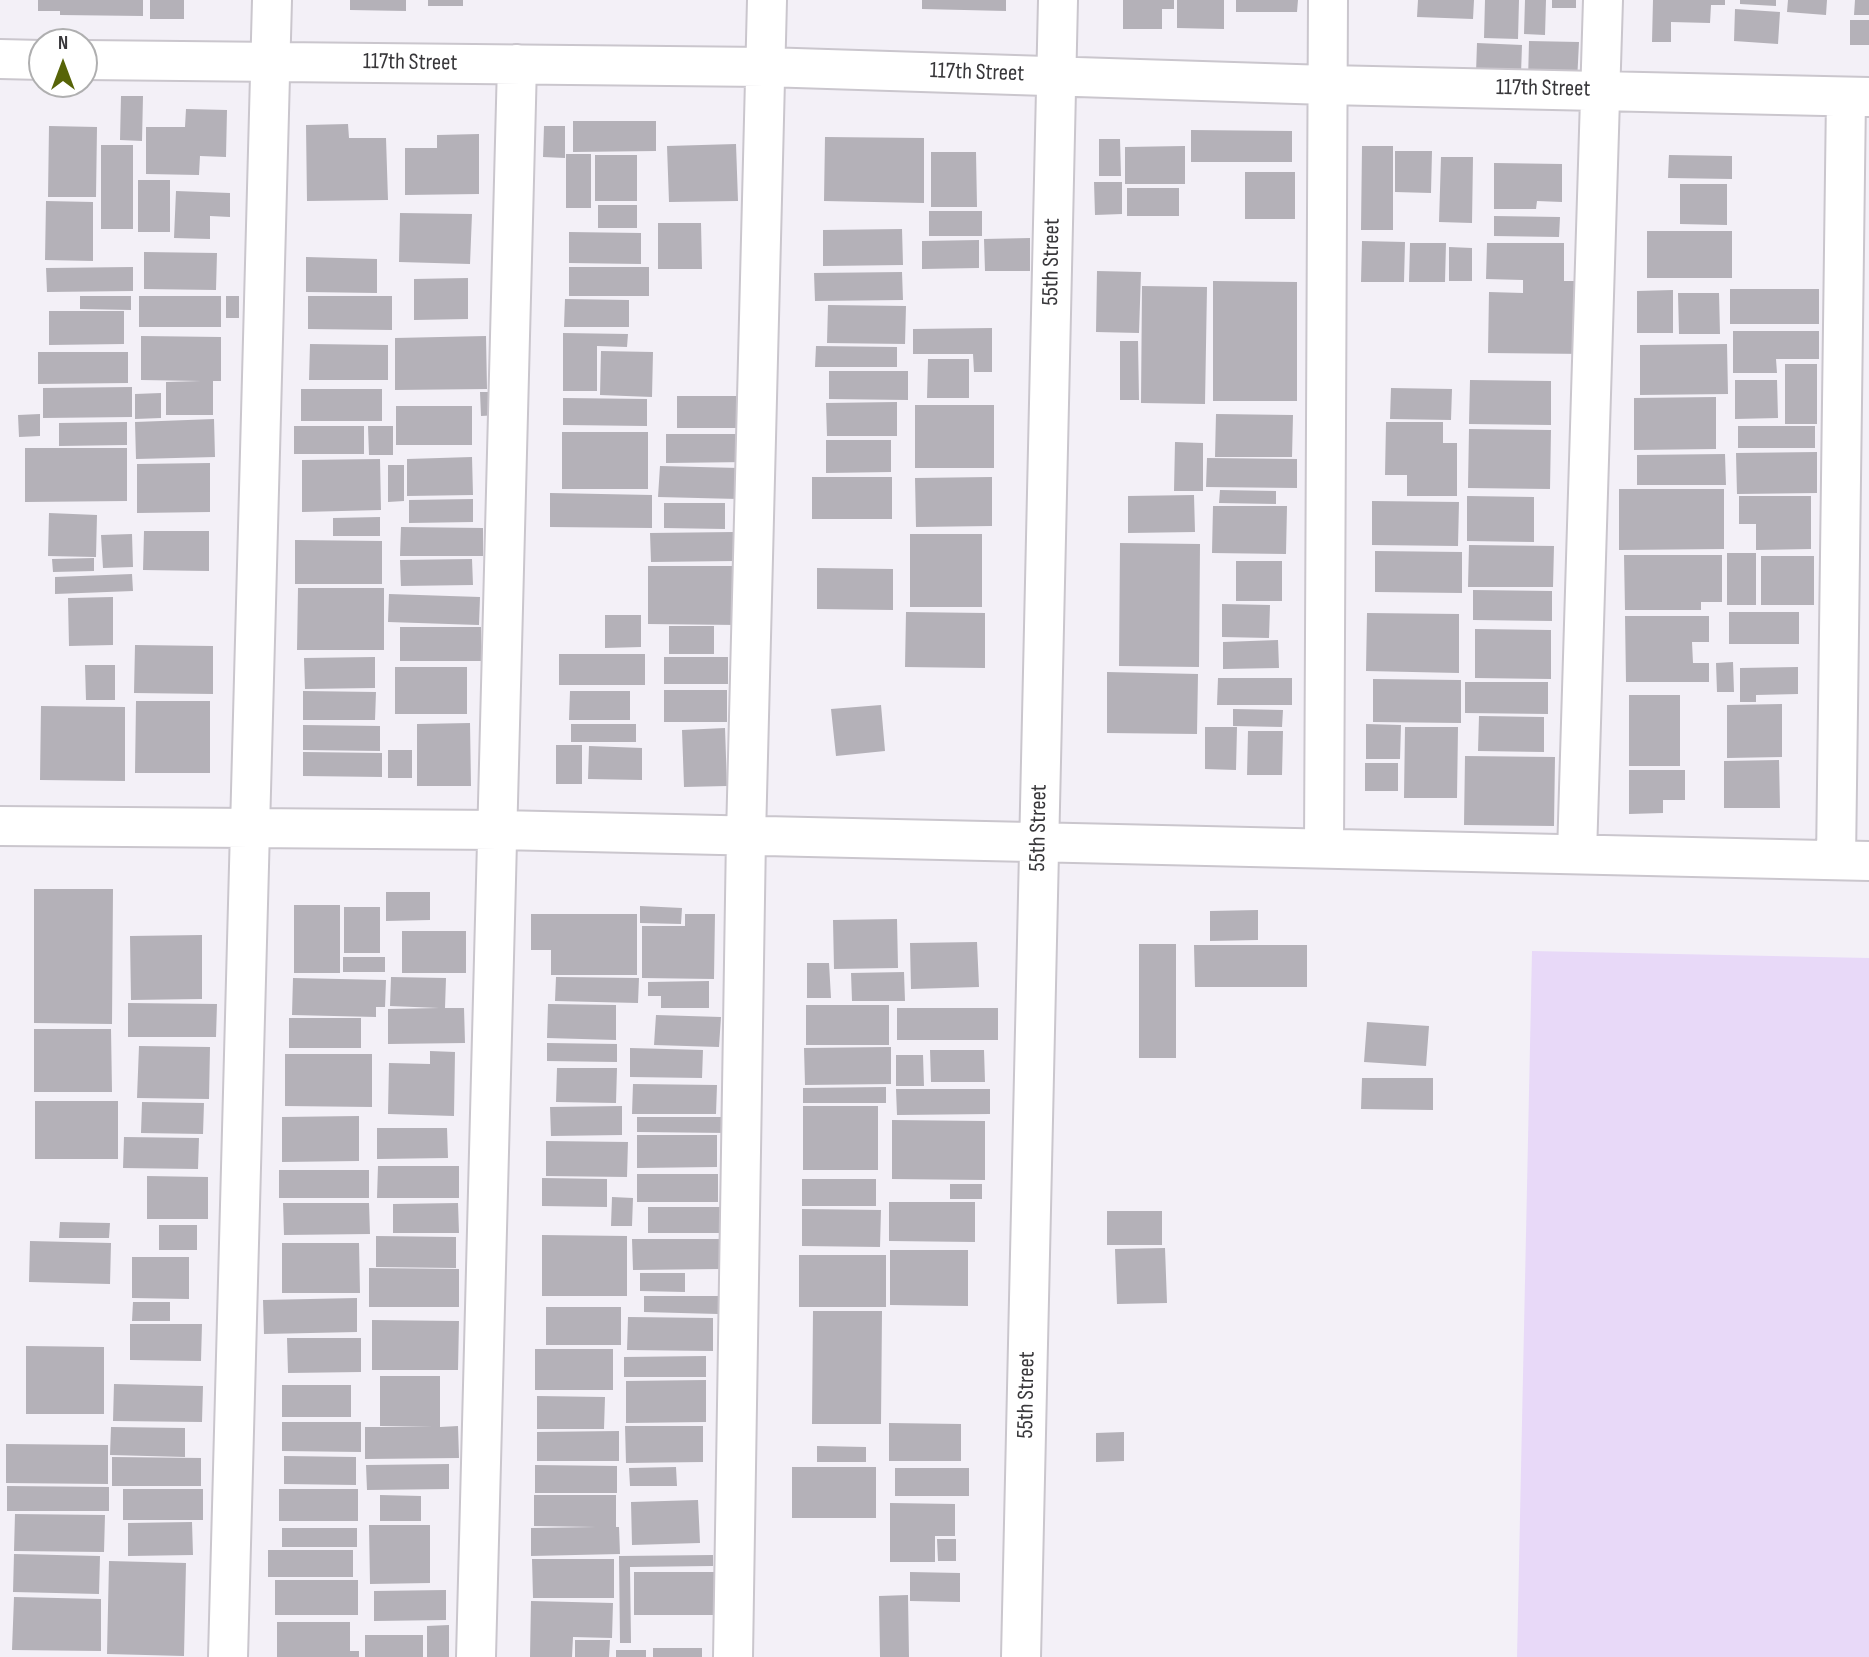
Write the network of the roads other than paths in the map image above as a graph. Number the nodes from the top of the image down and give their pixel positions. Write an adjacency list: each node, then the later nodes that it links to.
1 (272, 0): 9 (street)
2 (767, 0): 11 (street)
3 (1058, 0): 12 (street, 55th Street)
4 (1328, 0): 13 (street)
5 (1603, 0): 14 (street)
6 (0, 59): 7 (street)
7 (28, 60)
8 (98, 60): 9 (street, 117th Street)
9 (269, 62): 10 (street, 117th Street); 17 (street)
10 (517, 64): 11 (street, 117th Street); 18 (street)
11 (765, 67): 12 (street, 117th Street); 19 (street)
12 (1056, 75): 13 (street, 117th Street); 20 (street, 55th Street)
13 (1326, 85): 14 (street, 117th Street); 21 (street)
14 (1600, 90): 15 (street, 117th Street); 22 (street)
15 (1858, 97): 23 (street)
16 (0, 826): 17 (street)
17 (250, 826): 18 (street); 24 (street)
18 (499, 830): 19 (street); 25 (street)
19 (746, 836): 20 (street); 26 (street)
20 (1038, 841): 21 (street); 27 (street, 55th Street)
21 (1324, 847): 22 (street)
22 (1577, 854): 23 (street)
23 (1852, 860)
24 (228, 1657)
25 (476, 1657)
26 (733, 1657)
27 (1021, 1657)

